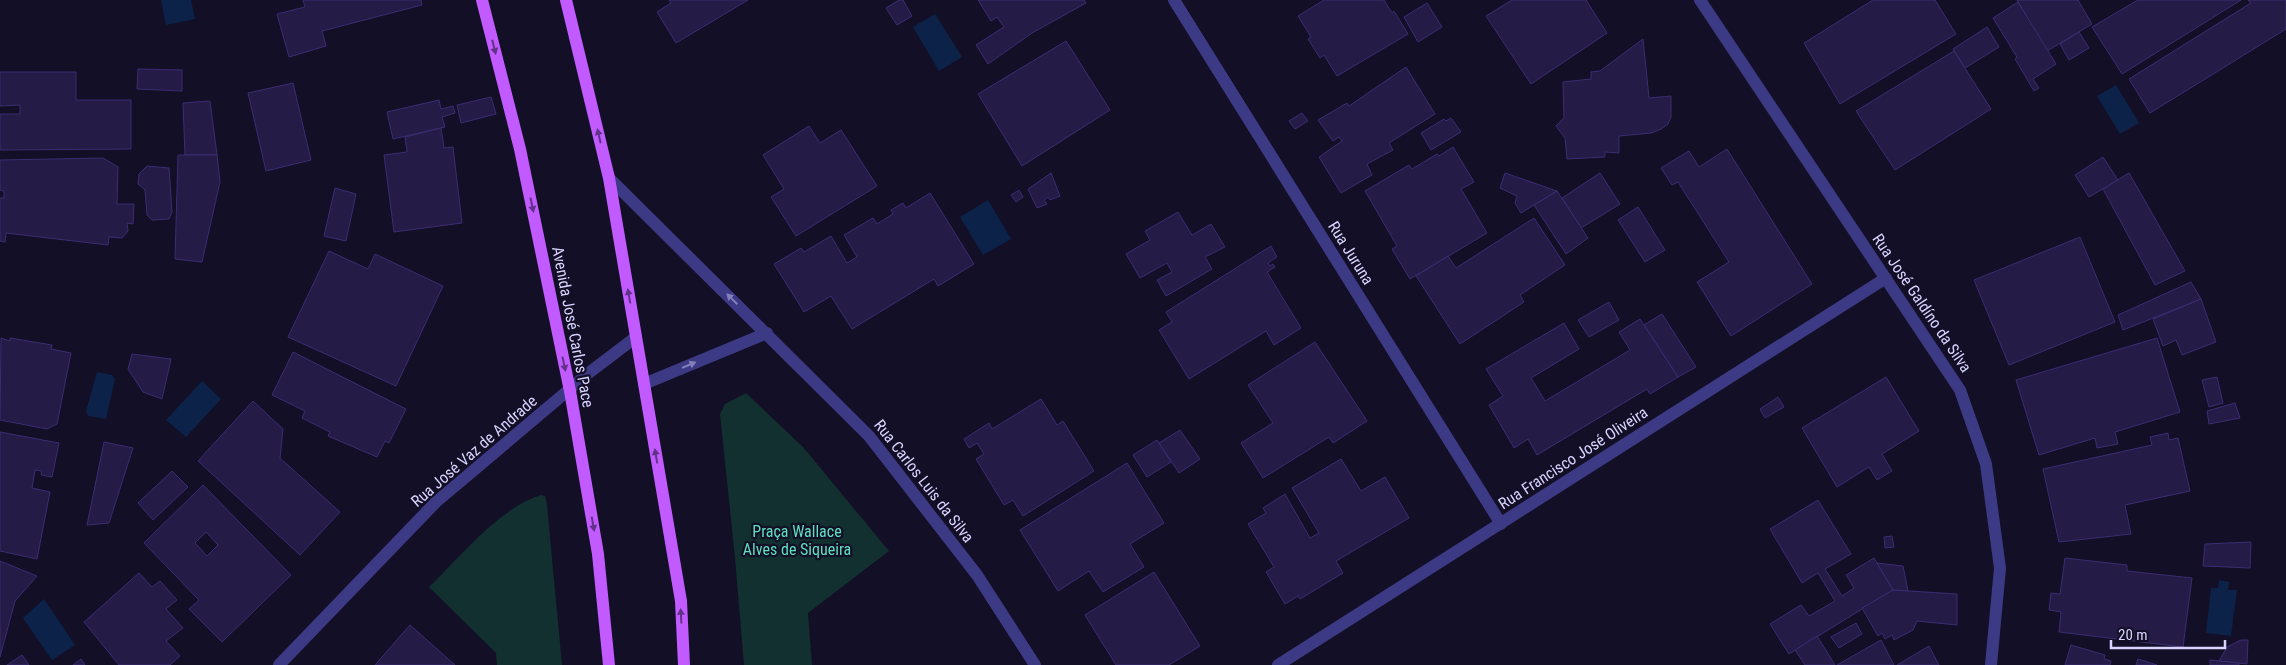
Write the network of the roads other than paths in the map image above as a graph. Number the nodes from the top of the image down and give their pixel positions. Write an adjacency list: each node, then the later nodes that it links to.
1 (482, 0): 10 (main road, Avenida José Carlos Pace, one-way to 10)
2 (566, 0): 5 (main road, one-way to 2)
3 (1174, 0): 11 (street, Rua Juruna)
4 (1700, 0): 6 (street, Rua José Galdíno da Silva)
5 (609, 178): 7 (street, Rua Carlos Luis da Silva, one-way to 5); 8 (main road, one-way to 5)
6 (1886, 278): 11 (street, Rua Francisco José Oliveira); 17 (street, Rua José Galdíno da Silva)
7 (767, 333): 9 (street, one-way to 7); 15 (street, Rua Carlos Luis da Silva)
8 (636, 336): 9 (main road); 10 (street, Rua José Vaz de Andrade)
9 (644, 384): 14 (main road, one-way to 9)
10 (570, 391): 12 (street, Rua José Vaz de Andrade); 13 (main road, Avenida José Carlos Pace, one-way to 13)
11 (1501, 524): 16 (street, Rua Francisco José Oliveira)
12 (280, 665)
13 (608, 665)
14 (684, 665)
15 (1035, 665)
16 (1278, 665)
17 (1991, 665)

